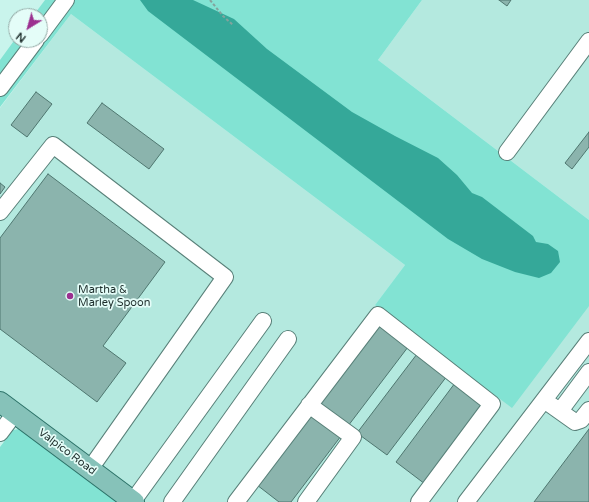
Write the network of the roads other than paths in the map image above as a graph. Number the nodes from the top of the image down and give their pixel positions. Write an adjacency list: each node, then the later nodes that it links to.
1 (66, 0): 2 (lane)
2 (48, 24)
3 (589, 41): 6 (lane)
4 (30, 48): 5 (lane)
5 (0, 88)
6 (507, 152)
7 (0, 212): 18 (lane)
8 (263, 321): 20 (lane)
9 (288, 339): 21 (lane)
10 (589, 341): 12 (lane)
11 (589, 372): 16 (lane)
12 (544, 400): 16 (lane); 24 (lane)
13 (309, 405): 19 (lane); 22 (lane); 23 (lane)
14 (7, 408): 17 (lane); 18 (main road, Valpico Road)
15 (589, 410): 16 (lane)
16 (560, 411)
17 (0, 433)
18 (90, 469): 20 (main road, Valpico Road)
19 (422, 497)
20 (134, 502)
21 (172, 502)
22 (236, 502)
23 (306, 502)
24 (466, 502)

